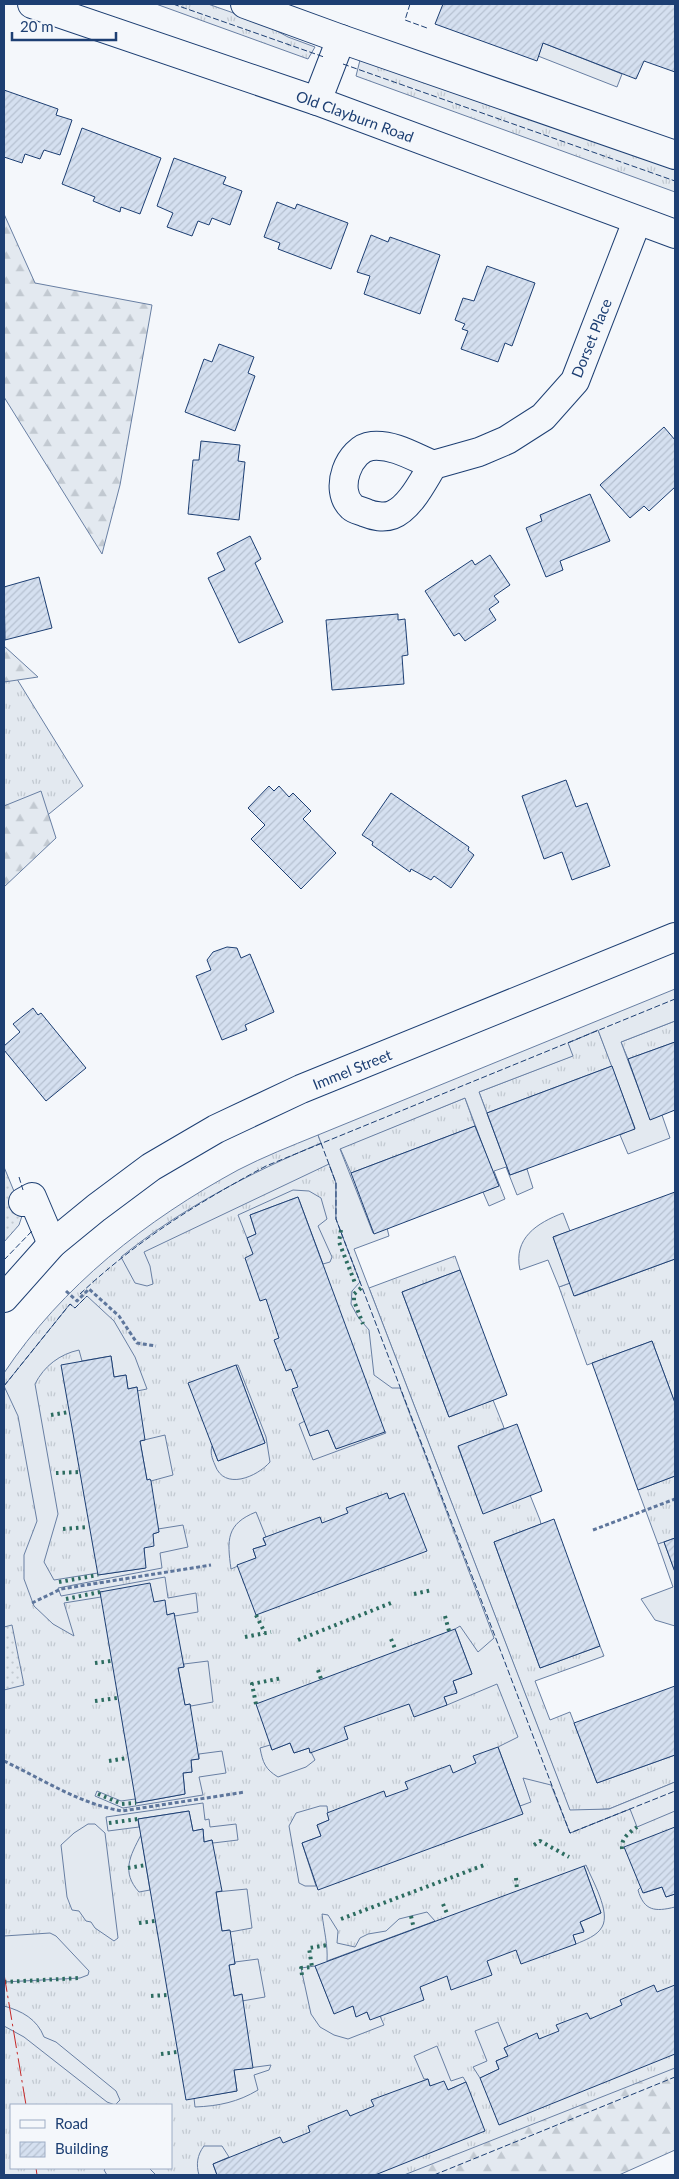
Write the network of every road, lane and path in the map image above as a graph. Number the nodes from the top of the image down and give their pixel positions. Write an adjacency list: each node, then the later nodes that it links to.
1 (32, 4): 4 (street, Old Clayburn Road)
2 (245, 4): 3 (street)
3 (341, 39): 4 (street); 5 (street)
4 (317, 102): 6 (street, Old Clayburn Road)
5 (675, 155)
6 (637, 221): 7 (street, Old Clayburn Road); 8 (street, Dorset Place)
7 (675, 234)
8 (433, 465)
9 (675, 937): 11 (street, Immel Street)
10 (23, 1202): 11 (street)
11 (52, 1244): 13 (street, Immel Street)
12 (66, 1291): 14 (path)
13 (4, 1298)
14 (156, 1346)
15 (675, 1499): 16 (path)
16 (593, 1530)
17 (211, 1565): 18 (path)
18 (32, 1603)
19 (4, 1761): 20 (path)
20 (245, 1792)

